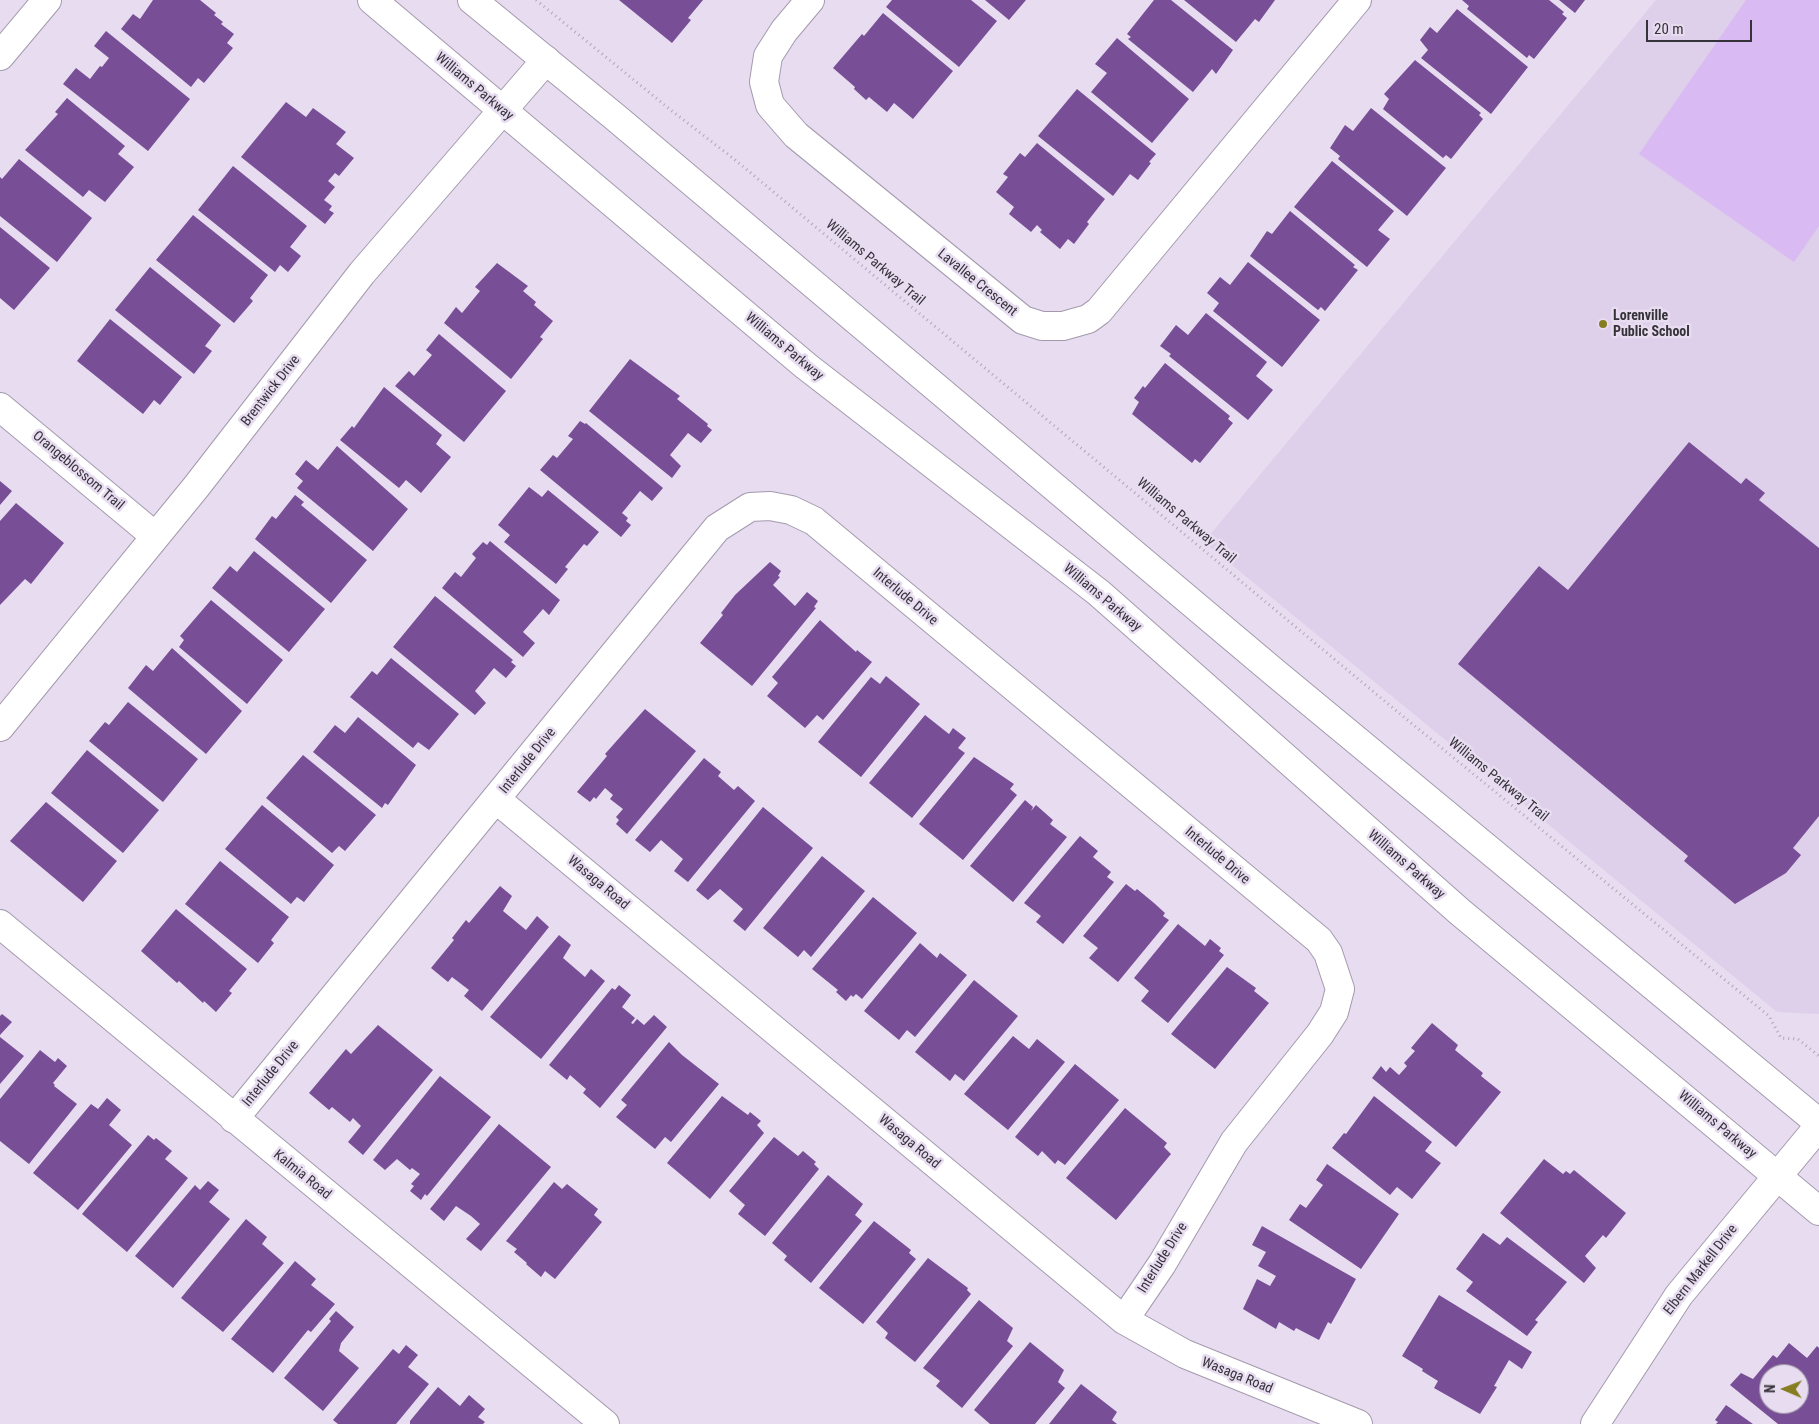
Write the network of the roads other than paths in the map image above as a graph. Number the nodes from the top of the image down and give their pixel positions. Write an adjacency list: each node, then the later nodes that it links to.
1 (47, 0): 6 (street)
2 (372, 0): 8 (street, Williams Parkway)
3 (472, 0): 7 (street)
4 (810, 0): 5 (street, Lavallee Crescent)
5 (1357, 0)
6 (0, 56)
7 (546, 60): 8 (street, Brentwick Drive); 15 (street)
8 (502, 112): 10 (street, Brentwick Drive); 16 (street, Williams Parkway)
9 (0, 407): 10 (street, Orangeblossom Trail)
10 (156, 536): 11 (street, Brentwick Drive)
11 (0, 727)
12 (497, 800): 14 (street, Interlude Drive); 18 (street, Wasaga Road); 18 (street, Interlude Drive)
13 (0, 924): 14 (street, Kalmia Road)
14 (234, 1119): 19 (street, Kalmia Road)
15 (1819, 1124): 16 (street, Elbern Markell Drive)
16 (1776, 1175): 17 (street, Williams Parkway); 21 (street, Elbern Markell Drive)
17 (1819, 1211)
18 (1124, 1320): 20 (street, Wasaga Road)
19 (605, 1424)
20 (1358, 1424)
21 (1595, 1424)

